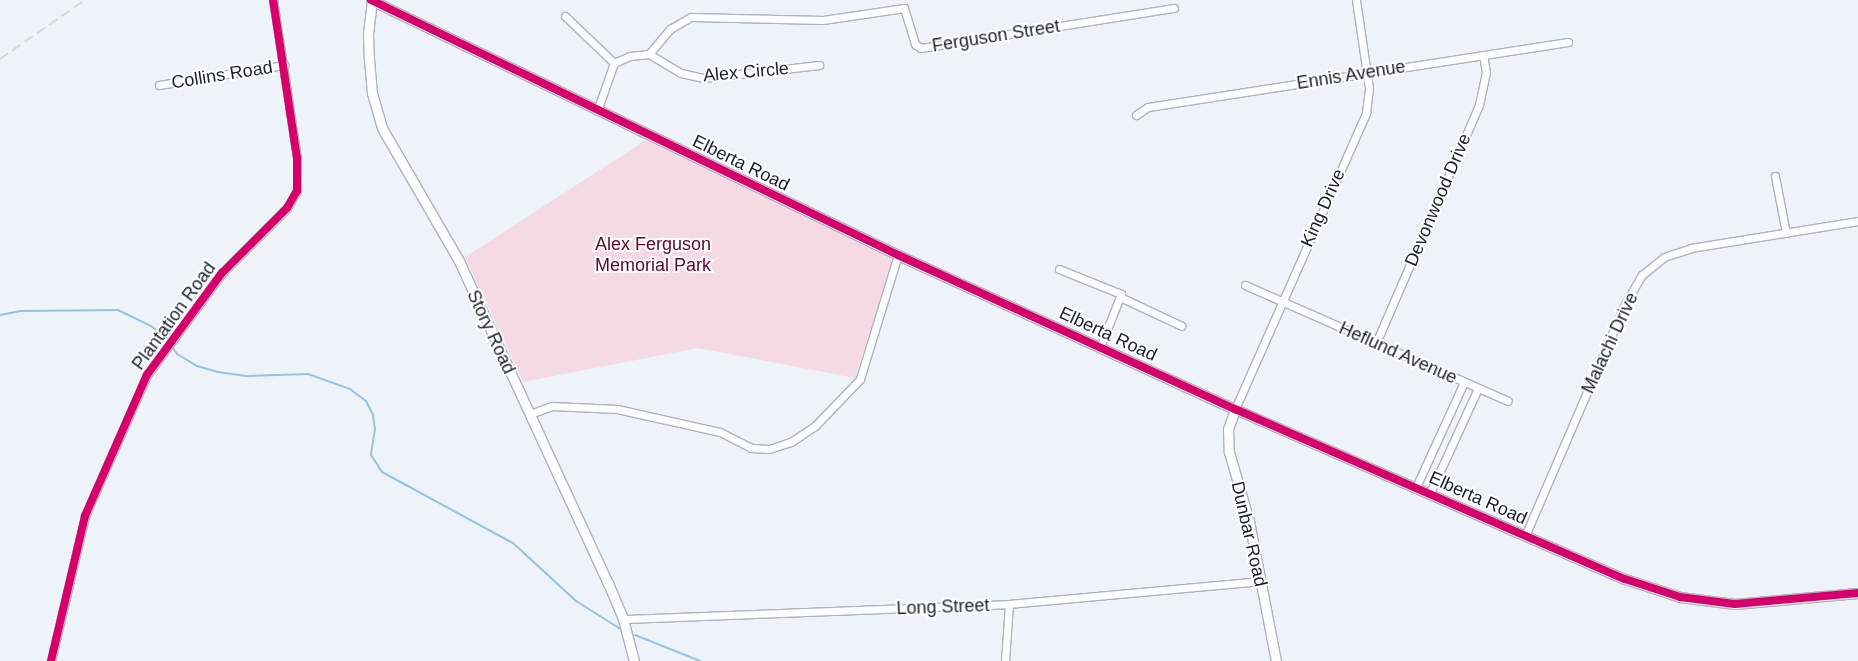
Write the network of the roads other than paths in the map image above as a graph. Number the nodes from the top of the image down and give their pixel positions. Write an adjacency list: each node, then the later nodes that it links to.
1 (273, 0): 10 (street, Plantation Road)
2 (1356, 0): 12 (street, King Drive)
3 (371, 1): 14 (street, Elberta Road); 31 (street, Story Road)
4 (1174, 8): 7 (street, Ferguson Street)
5 (565, 16): 9 (street)
6 (1568, 42): 8 (street, Ennis Avenue)
7 (648, 54): 9 (street); 11 (street, Alex Circle)
8 (1483, 55): 12 (street, Ennis Avenue); 25 (street, Devonwood Drive)
9 (614, 63): 14 (street)
10 (284, 65): 13 (street, Collins Road); 39 (street, Plantation Road)
11 (820, 65)
12 (1367, 73): 15 (street, Ennis Avenue); 23 (street, King Drive)
13 (160, 85)
14 (598, 111): 19 (street, Elberta Road)
15 (1136, 115)
16 (1775, 176): 18 (street)
17 (1858, 221): 18 (street, Malachi Drive)
18 (1786, 233): 34 (street, Malachi Drive)
19 (898, 255): 26 (street, Elberta Road); 31 (street)
20 (1059, 269): 22 (street)
21 (1244, 285): 23 (street, Heflund Avenue)
22 (1120, 297): 24 (street); 26 (street)
23 (1281, 302): 25 (street, Heflund Avenue); 30 (street, King Drive)
24 (1182, 326)
25 (1376, 343): 27 (street, Heflund Avenue)
26 (1100, 347): 30 (street, Elberta Road)
27 (1464, 382): 28 (street); 32 (street, Heflund Avenue)
28 (1478, 388): 29 (street); 33 (street, Heflund Avenue)
29 (1508, 400)
30 (1235, 409): 32 (street, Elberta Road); 35 (street, Dunbar Road)
31 (530, 414): 38 (street, Story Road)
32 (1416, 487): 33 (street, Elberta Road)
33 (1430, 492): 34 (street, Elberta Road)
34 (1525, 536): 36 (street, Elberta Road)
35 (1261, 580): 37 (street, Long Street); 42 (street, Dunbar Road)
36 (1858, 593)
37 (1009, 604): 38 (street, Long Street); 41 (street)
38 (623, 619): 40 (street, Story Road)
39 (51, 661)
40 (634, 661)
41 (1005, 661)
42 (1276, 661)

